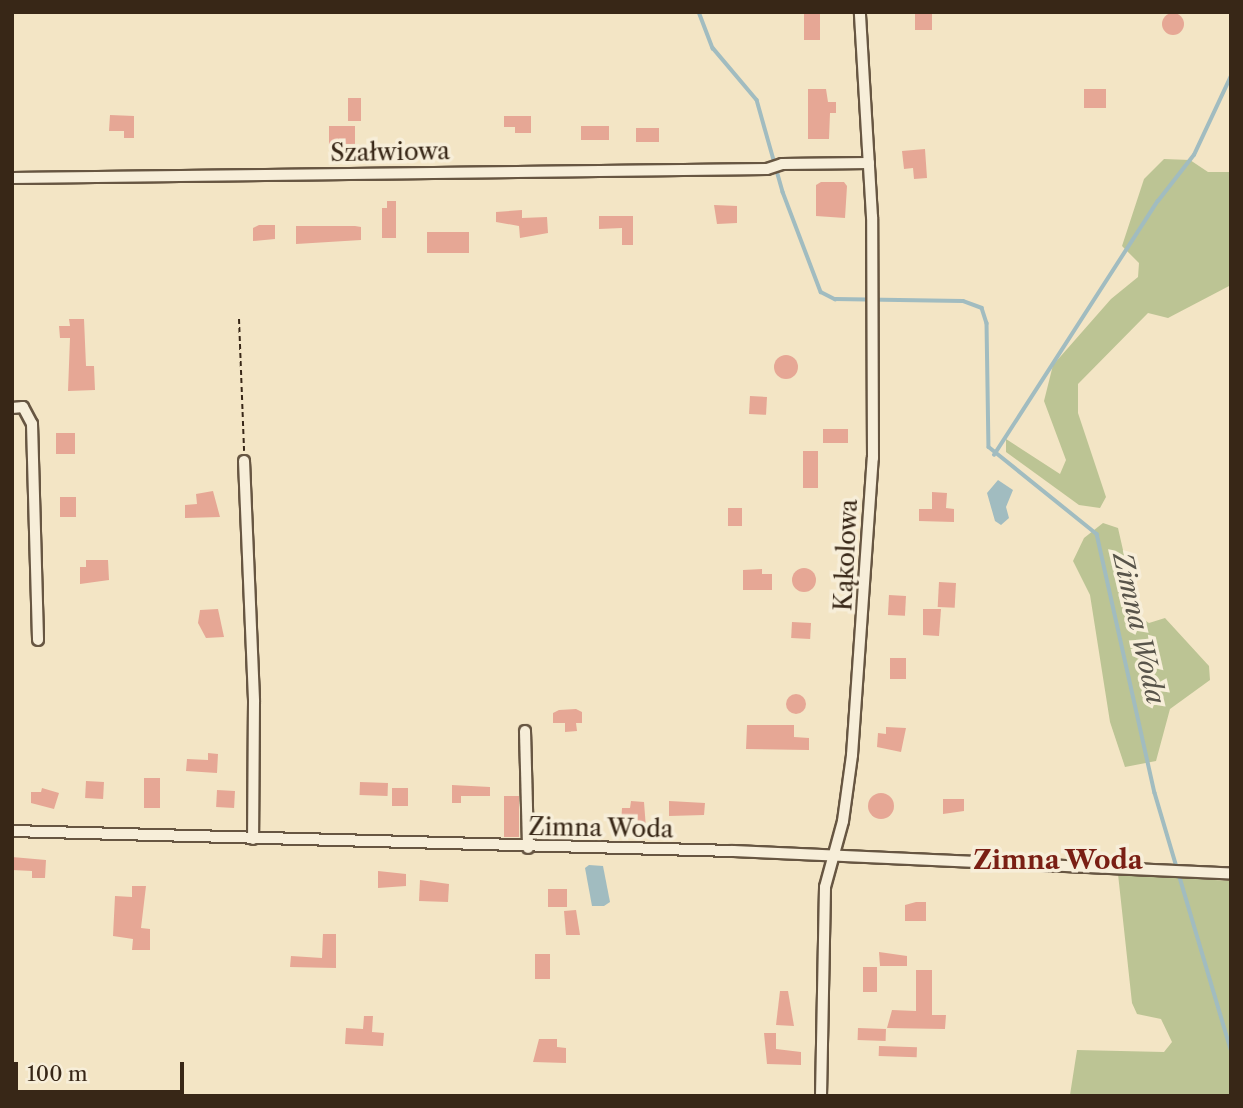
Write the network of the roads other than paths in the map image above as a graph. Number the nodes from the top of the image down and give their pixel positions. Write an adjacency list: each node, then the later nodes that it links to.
1 (860, 12): 2 (street, Kąkolowa)
2 (869, 163): 3 (street, Szałwiowa); 11 (street, Kąkolowa)
3 (12, 178)
4 (12, 408): 6 (street)
5 (244, 461): 9 (street)
6 (38, 640)
7 (525, 731): 10 (street)
8 (12, 831): 9 (street, Zimna Woda)
9 (253, 839): 10 (street, Zimna Woda)
10 (527, 848): 11 (street, Zimna Woda)
11 (831, 856): 12 (street, Zimna Woda); 13 (street, Kąkolowa)
12 (1231, 874)
13 (821, 1096)

